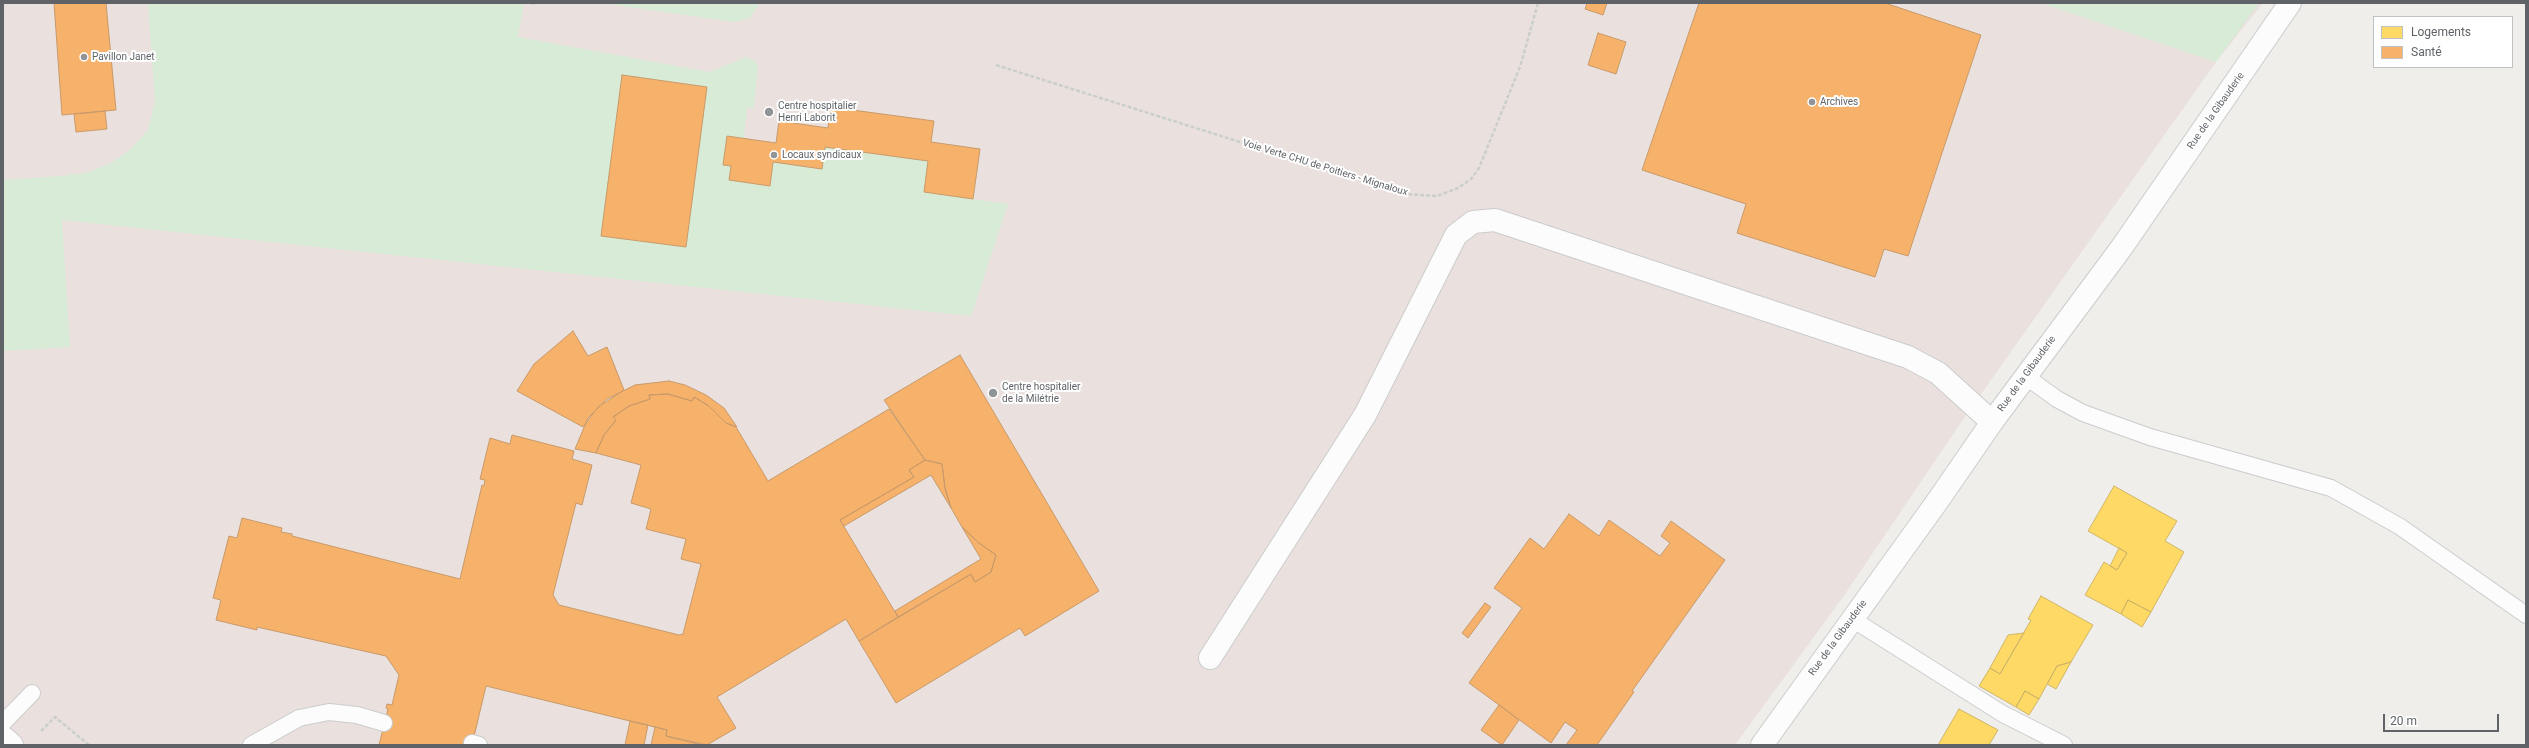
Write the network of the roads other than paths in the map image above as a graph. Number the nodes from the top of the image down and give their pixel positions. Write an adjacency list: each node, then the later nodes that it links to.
1 (2290, 3): 2 (street, Rue de la Gibauderie)
2 (2025, 376): 3 (street, Rue de la Gibauderie); 4 (lane)
3 (1992, 422): 5 (street, Rue de la Gibauderie); 6 (street)
4 (2526, 615)
5 (1852, 619): 13 (street, Rue de la Gibauderie); 14 (lane)
6 (1210, 658)
7 (32, 693): 8 (lane)
8 (3, 723)
9 (384, 723): 12 (lane)
10 (3, 737): 11 (street)
11 (12, 745)
12 (251, 745)
13 (1762, 745)
14 (2064, 745)

